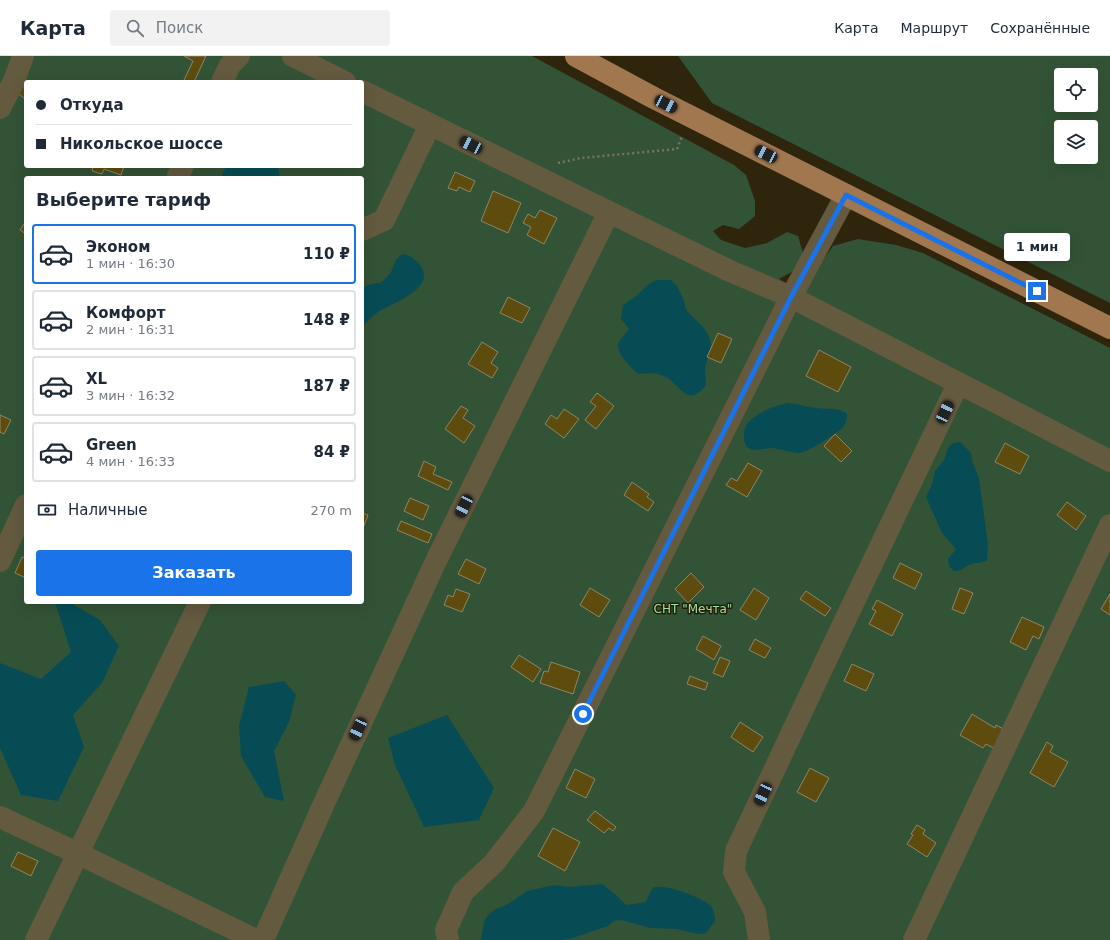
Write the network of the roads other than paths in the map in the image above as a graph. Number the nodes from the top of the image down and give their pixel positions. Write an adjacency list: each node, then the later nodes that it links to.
1 (23, 56): 8 (street)
2 (239, 56): 5 (street)
3 (293, 56): 6 (street)
4 (576, 56): 10 (main road)
5 (223, 80)
6 (340, 80)
7 (364, 92): 9 (street)
8 (0, 108)
9 (430, 125): 11 (street); 12 (street)
10 (846, 195): 13 (street); 14 (main road)
11 (609, 212): 13 (street); 25 (street)
12 (364, 229)
13 (791, 297): 15 (street); 26 (street)
14 (1110, 328)
15 (958, 384): 16 (street); 27 (street)
16 (1110, 461)
17 (24, 509): 19 (street)
18 (1110, 525): 28 (street)
19 (0, 561)
20 (199, 604): 22 (street)
21 (0, 817): 22 (street)
22 (77, 853): 23 (street); 24 (street)
23 (36, 940)
24 (256, 940)
25 (263, 940)
26 (448, 940)
27 (759, 940)
28 (914, 940)

